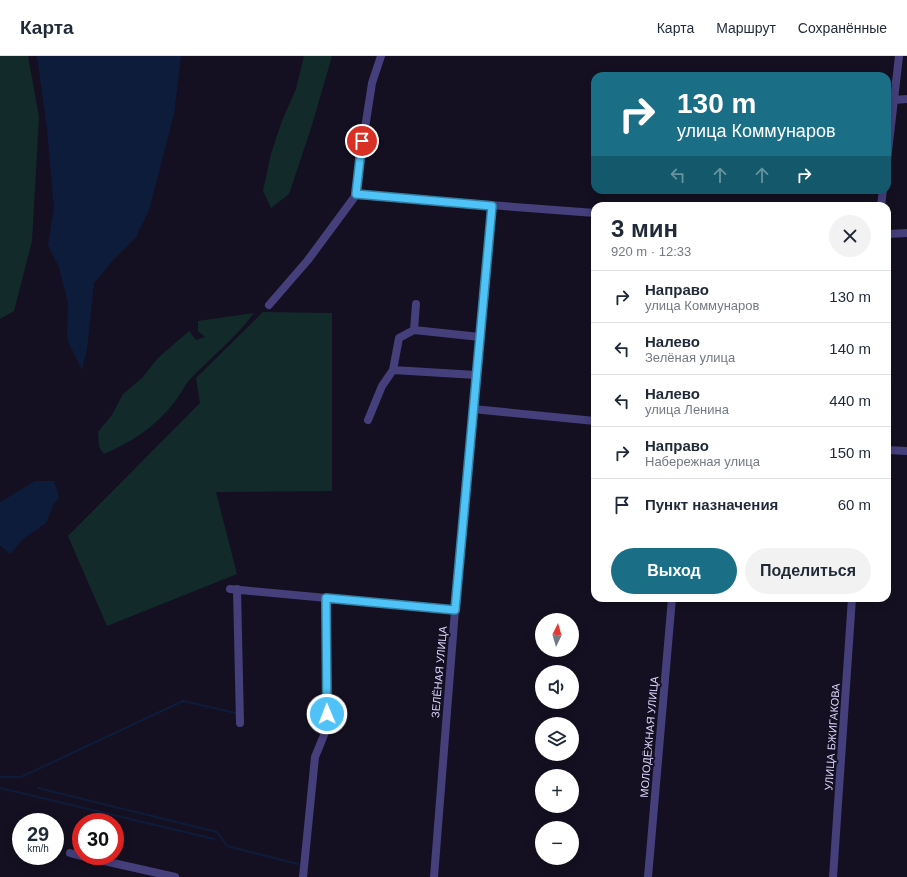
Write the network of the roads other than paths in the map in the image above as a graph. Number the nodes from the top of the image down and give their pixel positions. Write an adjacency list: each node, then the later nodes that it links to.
1 (380, 56): 6 (street)
2 (899, 56): 4 (street)
3 (907, 99): 4 (street)
4 (894, 100): 5 (street)
5 (891, 126)
6 (356, 194): 7 (street); 12 (street)
7 (492, 206): 8 (street); 14 (street, ЗЕЛЁНАЯ УЛИЦА)
8 (591, 213)
9 (907, 233): 10 (street)
10 (891, 234)
11 (416, 304): 13 (street)
12 (268, 305)
13 (414, 330): 14 (street); 15 (street)
14 (480, 337): 16 (street, ЗЕЛЁНАЯ УЛИЦА)
15 (393, 370): 16 (street); 18 (street)
16 (476, 375): 17 (street, ЗЕЛЁНАЯ УЛИЦА)
17 (473, 409): 19 (street); 25 (street, ЗЕЛЁНАЯ УЛИЦА)
18 (368, 420)
19 (591, 421)
20 (891, 450): 21 (street)
21 (907, 451)
22 (326, 598): 25 (street); 26 (street); 29 (street)
23 (672, 602): 31 (street, МОЛОДЁЖНАЯ УЛИЦА)
24 (852, 602): 32 (street, УЛИЦА БЖИГАКОВА)
25 (455, 610): 30 (street, ЗЕЛЁНАЯ УЛИЦА)
26 (240, 723)
27 (122, 865): 28 (street)
28 (175, 877)
29 (303, 877)
30 (434, 877)
31 (648, 877)
32 (833, 877)

